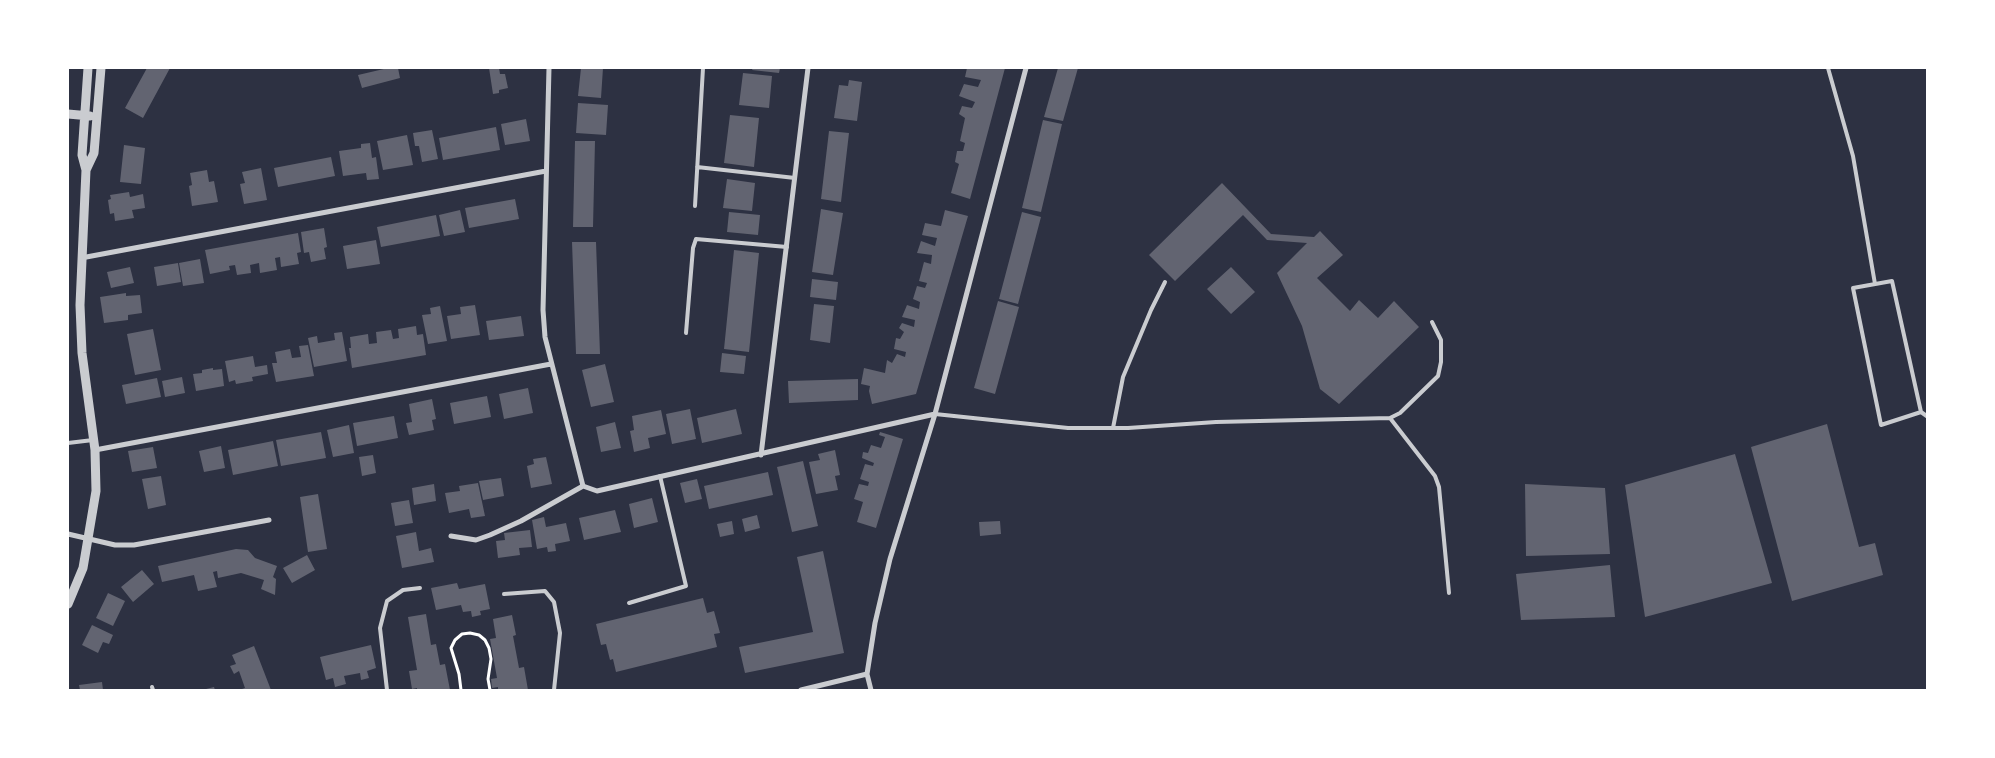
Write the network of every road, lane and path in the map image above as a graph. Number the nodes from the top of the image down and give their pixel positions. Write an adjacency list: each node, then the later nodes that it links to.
1 (88, 68): 9 (street)
2 (101, 68): 10 (street)
3 (549, 68): 13 (street)
4 (703, 68): 11 (lane)
5 (808, 68): 14 (street)
6 (1026, 68): 24 (street)
7 (1828, 68): 19 (lane)
8 (68, 114): 9 (street)
9 (84, 116): 10 (street); 12 (street)
10 (97, 117): 12 (street)
11 (697, 167): 14 (lane); 15 (lane)
12 (86, 170): 17 (street)
13 (546, 171): 17 (street); 22 (street)
14 (795, 178): 16 (street)
15 (695, 206)
16 (787, 247): 21 (lane); 30 (street)
17 (81, 258): 29 (street)
18 (1165, 282): 27 (lane)
19 (1875, 284): 23 (lane); 23 (lane)
20 (1432, 322): 26 (lane)
21 (686, 334)
22 (551, 364): 29 (street); 32 (street)
23 (1921, 412): 25 (lane)
24 (935, 414): 27 (lane); 30 (street); 42 (street)
25 (1928, 417)
26 (1390, 418): 27 (lane); 38 (lane)
27 (1113, 428)
28 (68, 443): 29 (lane)
29 (94, 445): 36 (street)
30 (761, 455): 31 (street)
31 (660, 476): 32 (street); 40 (lane)
32 (583, 486): 35 (street)
33 (269, 520): 36 (street)
34 (68, 534): 36 (street)
35 (451, 536)
36 (89, 538): 41 (street)
37 (420, 588): 43 (lane)
38 (1449, 593)
39 (504, 594): 46 (lane)
40 (629, 603)
41 (68, 604)
42 (868, 674): 47 (street); 48 (street)
43 (387, 690)
44 (461, 690): 45 (path)
45 (490, 690)
46 (554, 690)
47 (801, 690)
48 (871, 690)

